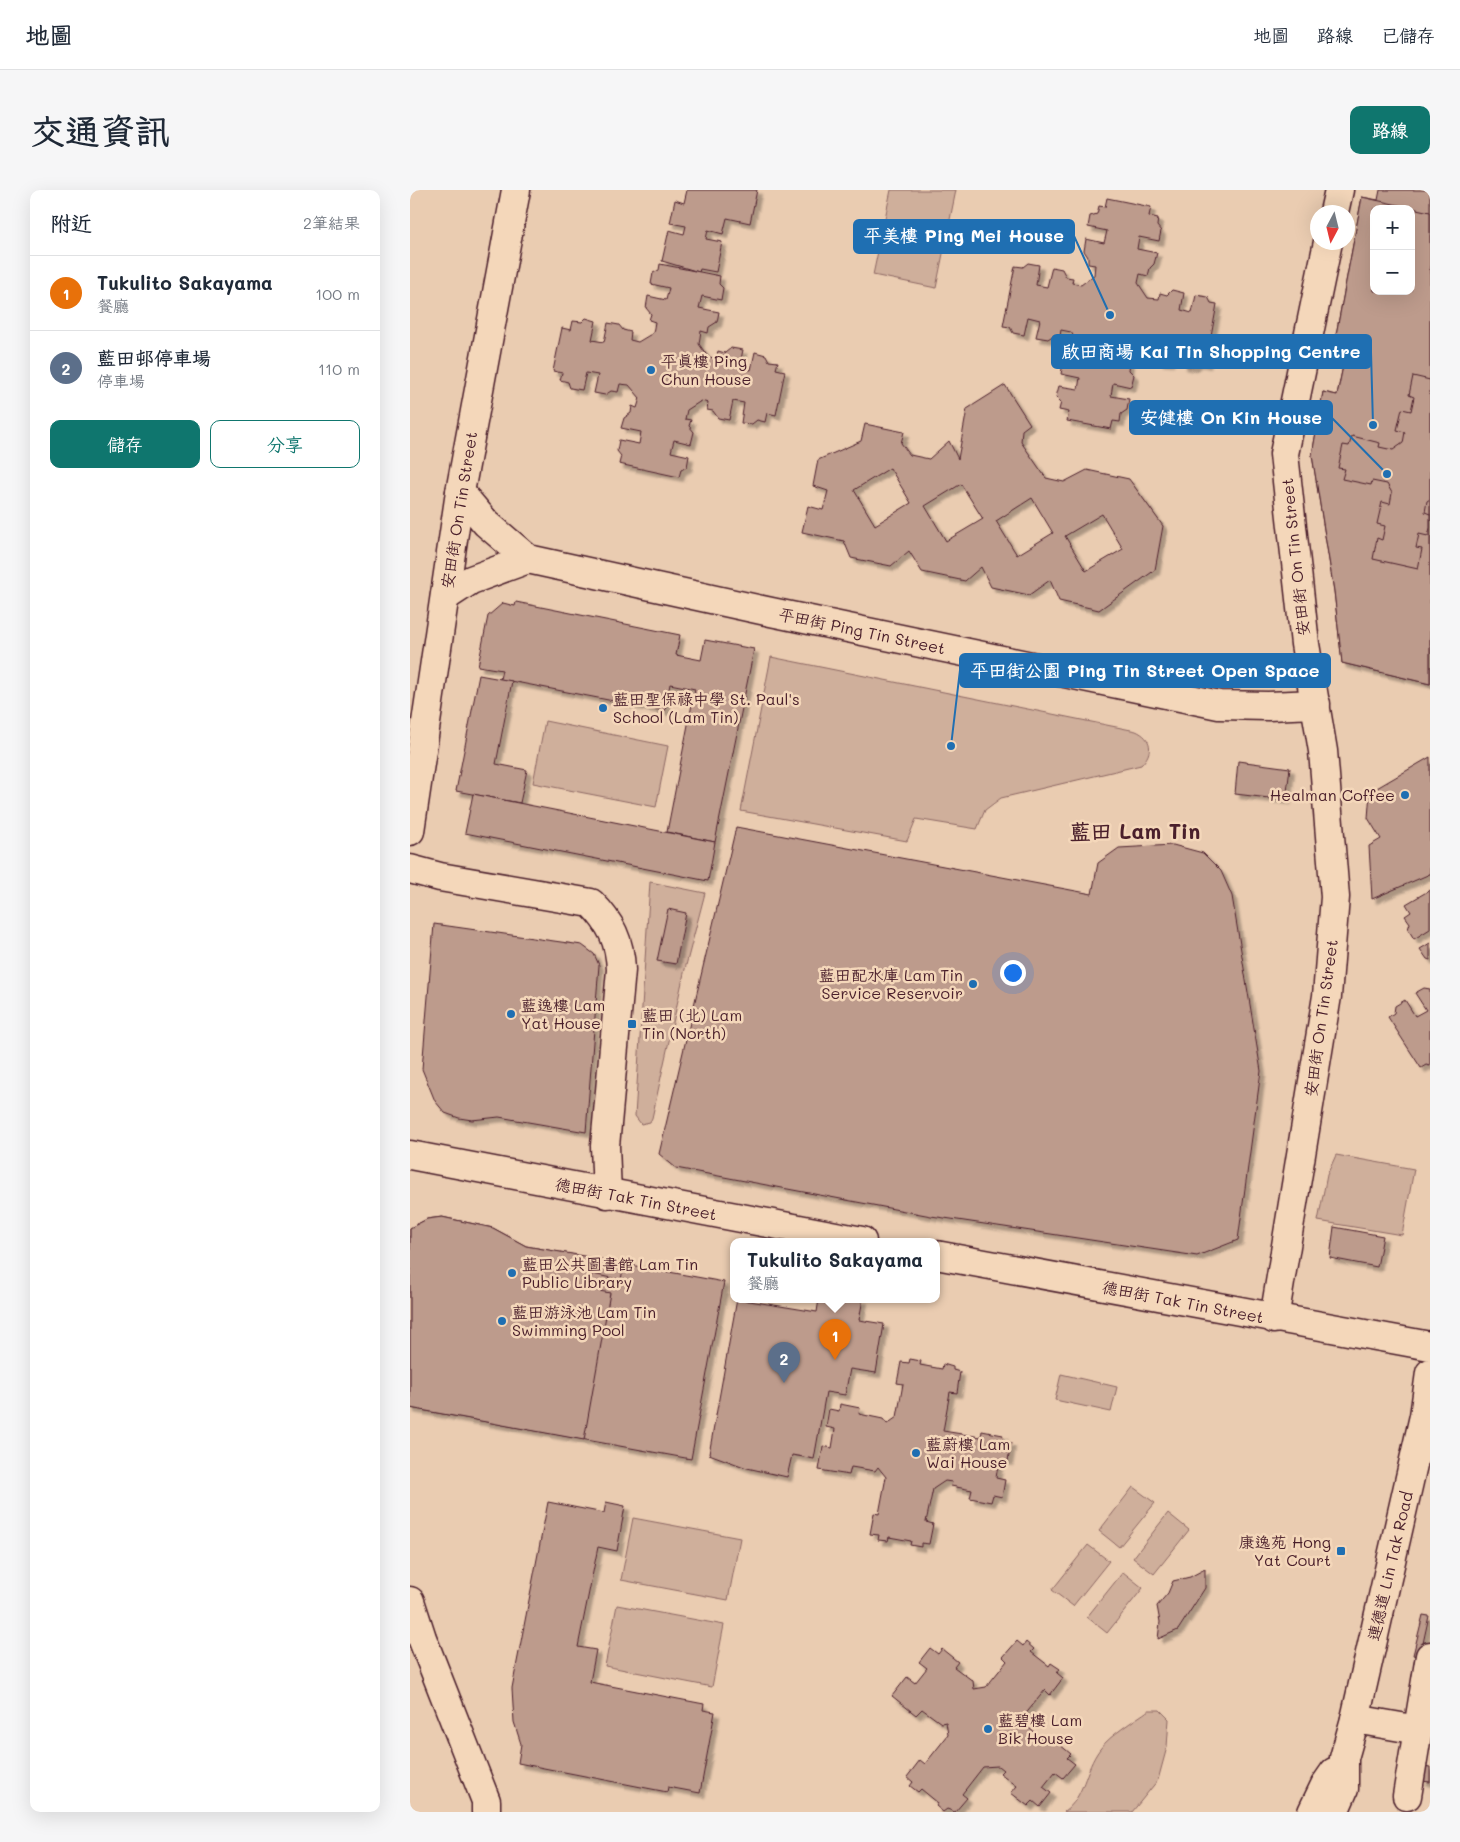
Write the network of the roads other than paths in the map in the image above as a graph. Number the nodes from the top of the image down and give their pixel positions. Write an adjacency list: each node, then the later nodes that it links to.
1 (516, 190): 5 (street, 安田街 On Tin Street)
2 (1338, 190): 3 (street)
3 (1335, 205)
4 (1326, 250): 8 (street, 安田街 On Tin Street)
5 (460, 492): 6 (street, 平田街 Ping Tin Street); 7 (street, 安田街 On Tin Street)
6 (528, 559): 7 (street); 8 (street, 平田街 Ping Tin Street)
7 (445, 597): 9 (street, 安田街 On Tin Street)
8 (1316, 704): 15 (street, 安田街 On Tin Street)
9 (410, 831)
10 (410, 869): 12 (street)
11 (410, 1155): 12 (street, 德田街 Tak Tin Street)
12 (607, 1194): 13 (street, 德田街 Tak Tin Street)
13 (846, 1238)
14 (940, 1256): 15 (street, 德田街 Tak Tin Street)
15 (1274, 1319): 16 (street, 德田街 Tak Tin Street)
16 (1430, 1346)
17 (1430, 1373): 20 (street, 連德道 Lin Tak Road)
18 (410, 1601): 24 (street)
19 (1430, 1656): 21 (street)
20 (1355, 1719): 21 (street); 22 (street, 連德道 Lin Tak Road)
21 (1418, 1730): 23 (street)
22 (1344, 1758): 25 (street, 連德道 Lin Tak Road); 26 (street, 連德道 Lin Tak Road)
23 (1407, 1796)
24 (491, 1808)
25 (1312, 1812)
26 (1334, 1812)

